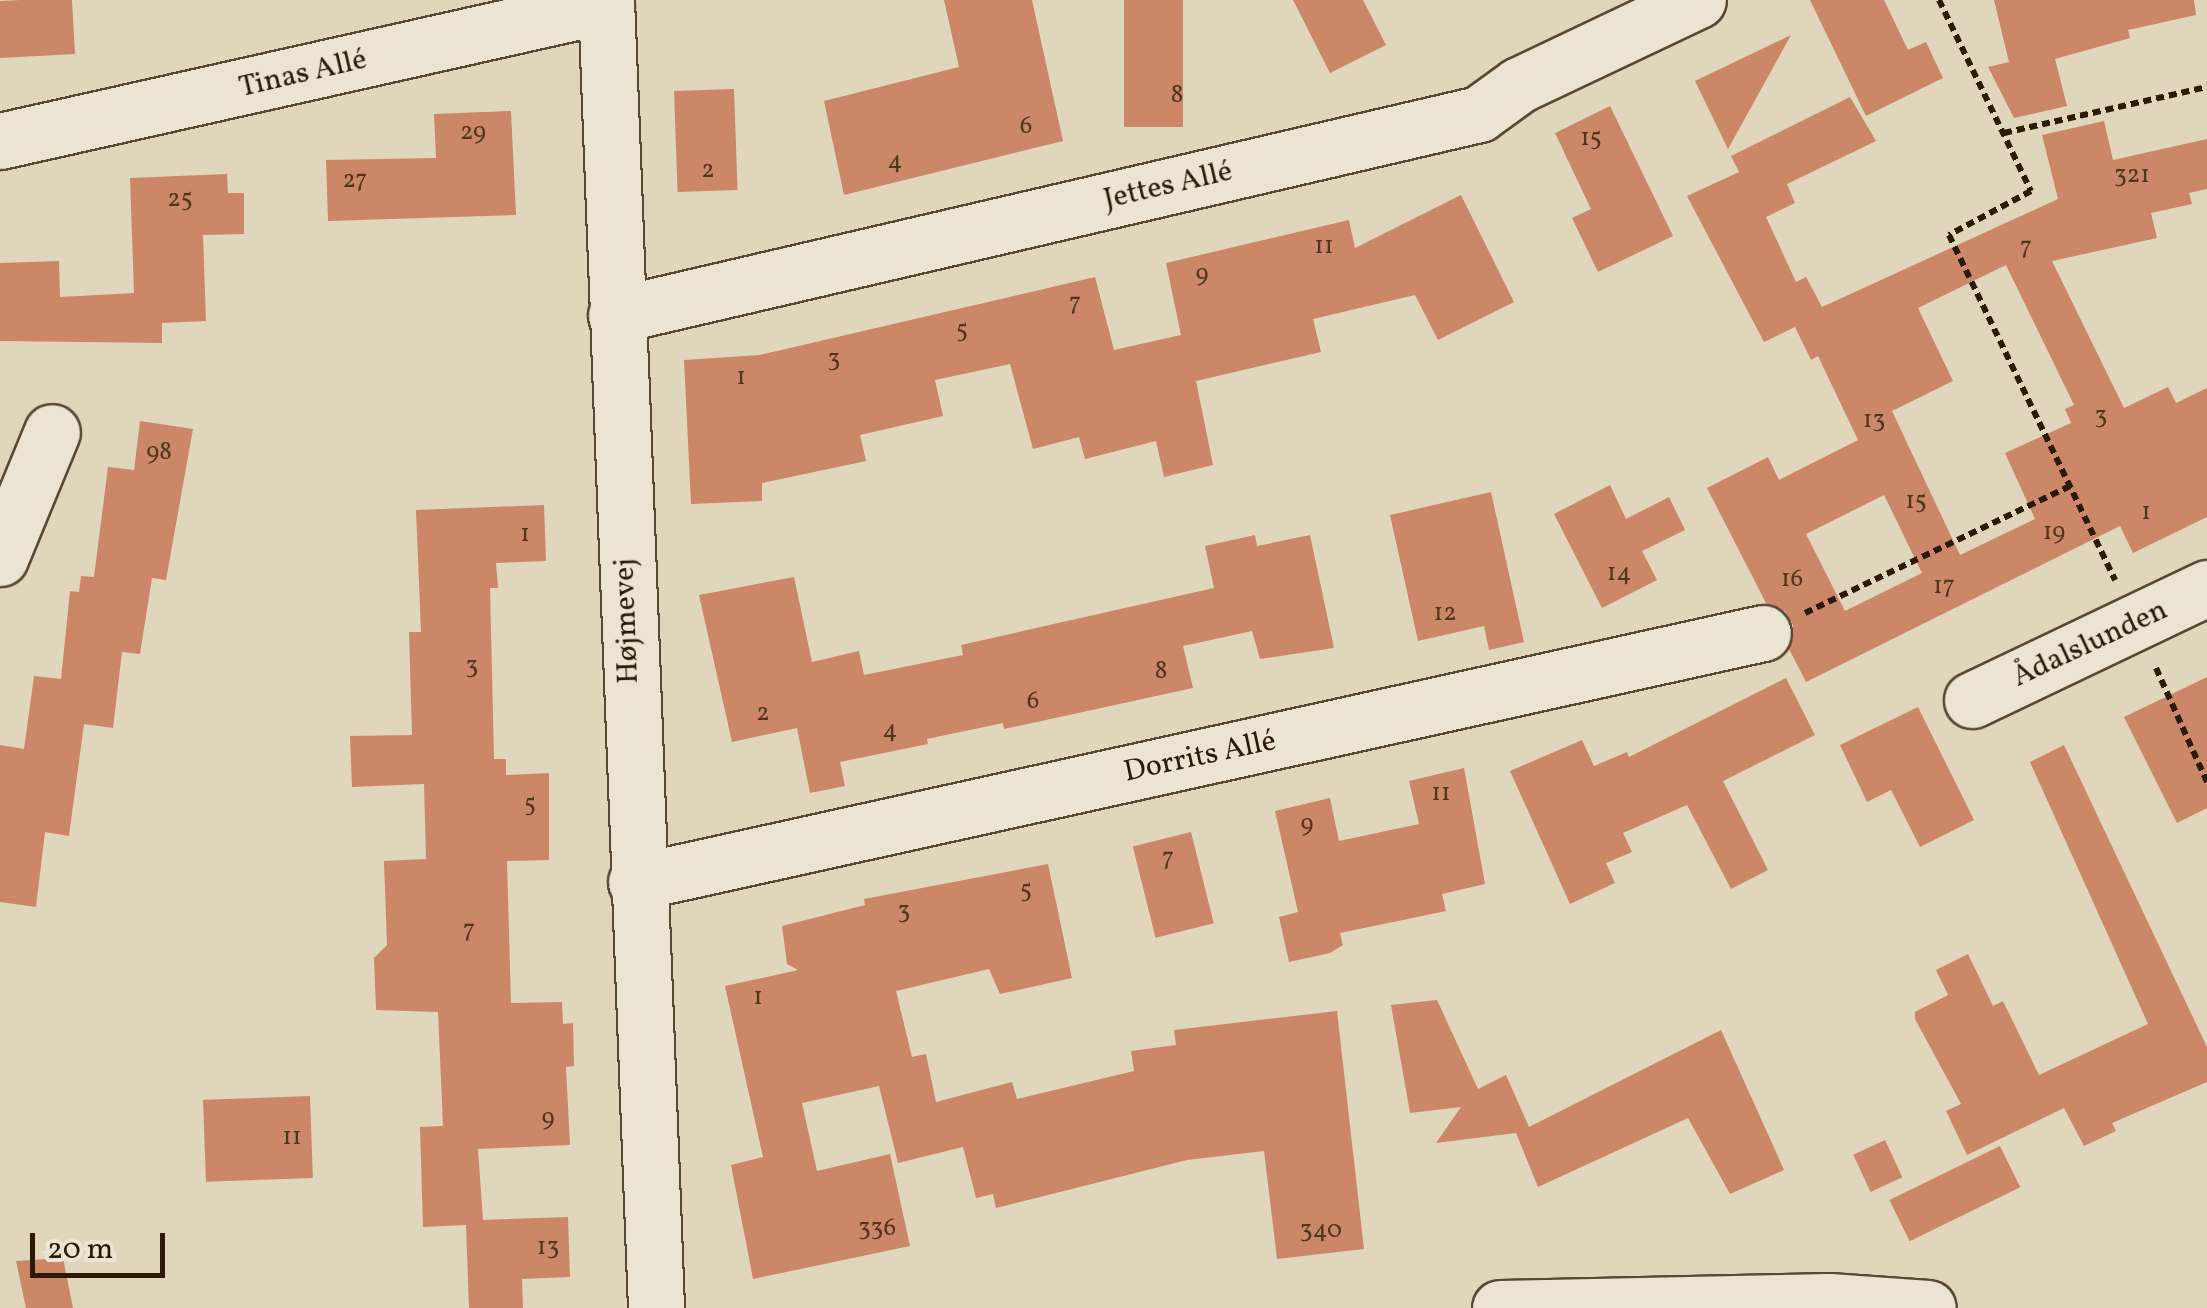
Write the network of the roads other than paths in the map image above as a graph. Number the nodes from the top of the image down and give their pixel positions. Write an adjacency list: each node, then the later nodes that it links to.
1 (1698, 0): 4 (street, Jettes Allé)
2 (606, 3): 3 (street, Tinas Allé); 4 (street, Højmevej)
3 (0, 141)
4 (616, 316): 10 (street, Højmevej)
5 (52, 432): 6 (street)
6 (0, 558)
7 (2207, 588): 9 (street, Ådalslunden)
8 (1763, 633): 10 (street, Dorrits Allé)
9 (1972, 700)
10 (636, 882): 11 (street, Højmevej)
11 (654, 1241): 12 (street, Højmevej); 13 (street, Højmevej)
12 (656, 1308)
13 (669, 1308)
14 (1500, 1308): 15 (street)
15 (1928, 1308)

